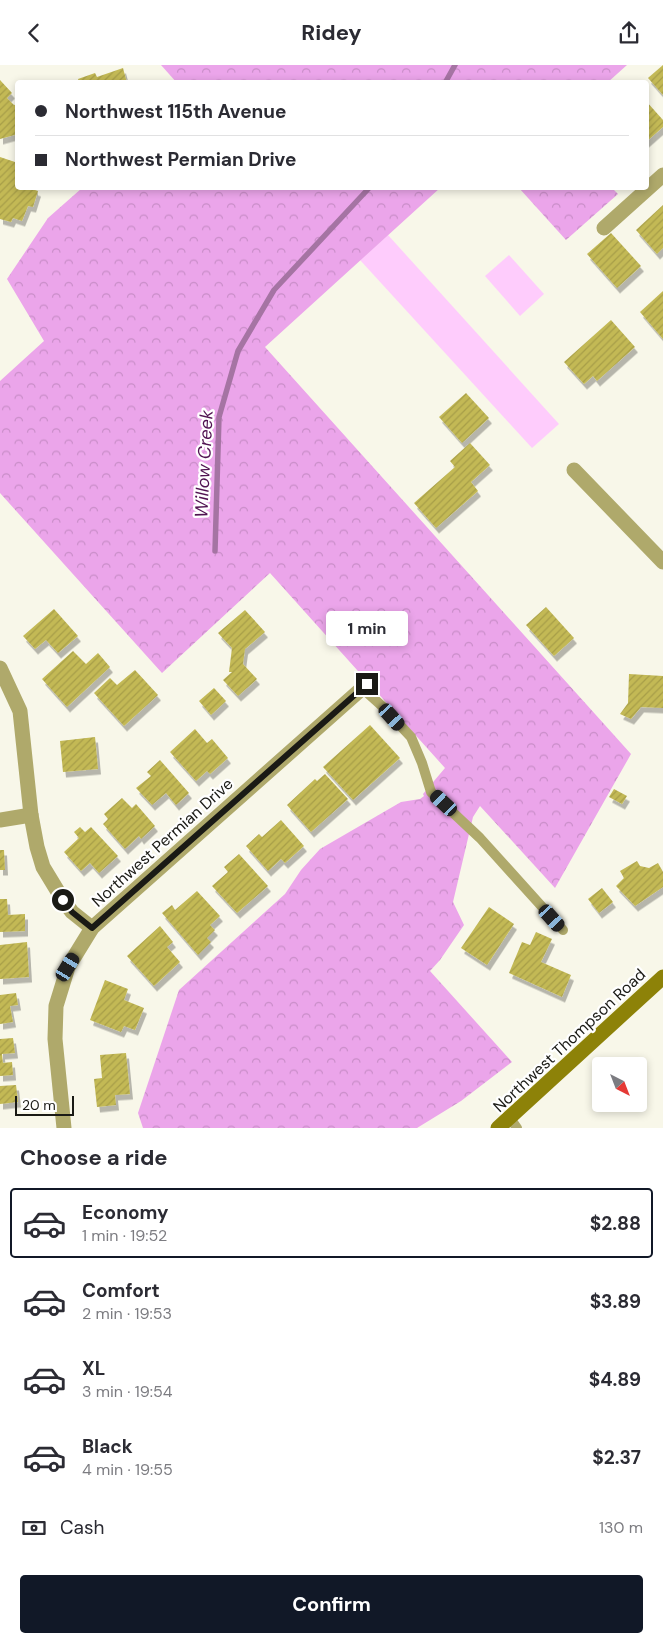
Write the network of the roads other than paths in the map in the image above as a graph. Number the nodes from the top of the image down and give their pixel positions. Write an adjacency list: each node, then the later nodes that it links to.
1 (663, 175): 2 (street)
2 (649, 188)
3 (646, 190): 4 (street)
4 (604, 228)
5 (574, 470): 6 (street)
6 (663, 562)
7 (0, 668): 9 (street)
8 (364, 686): 11 (street, Northwest Permian Drive); 12 (lane)
9 (31, 815): 10 (street); 11 (street)
10 (0, 820)
11 (92, 928): 15 (street, Northwest Permian Drive)
12 (563, 930)
13 (663, 977): 14 (street, Northwest Thompson Road)
14 (508, 1125)
15 (64, 1128)

